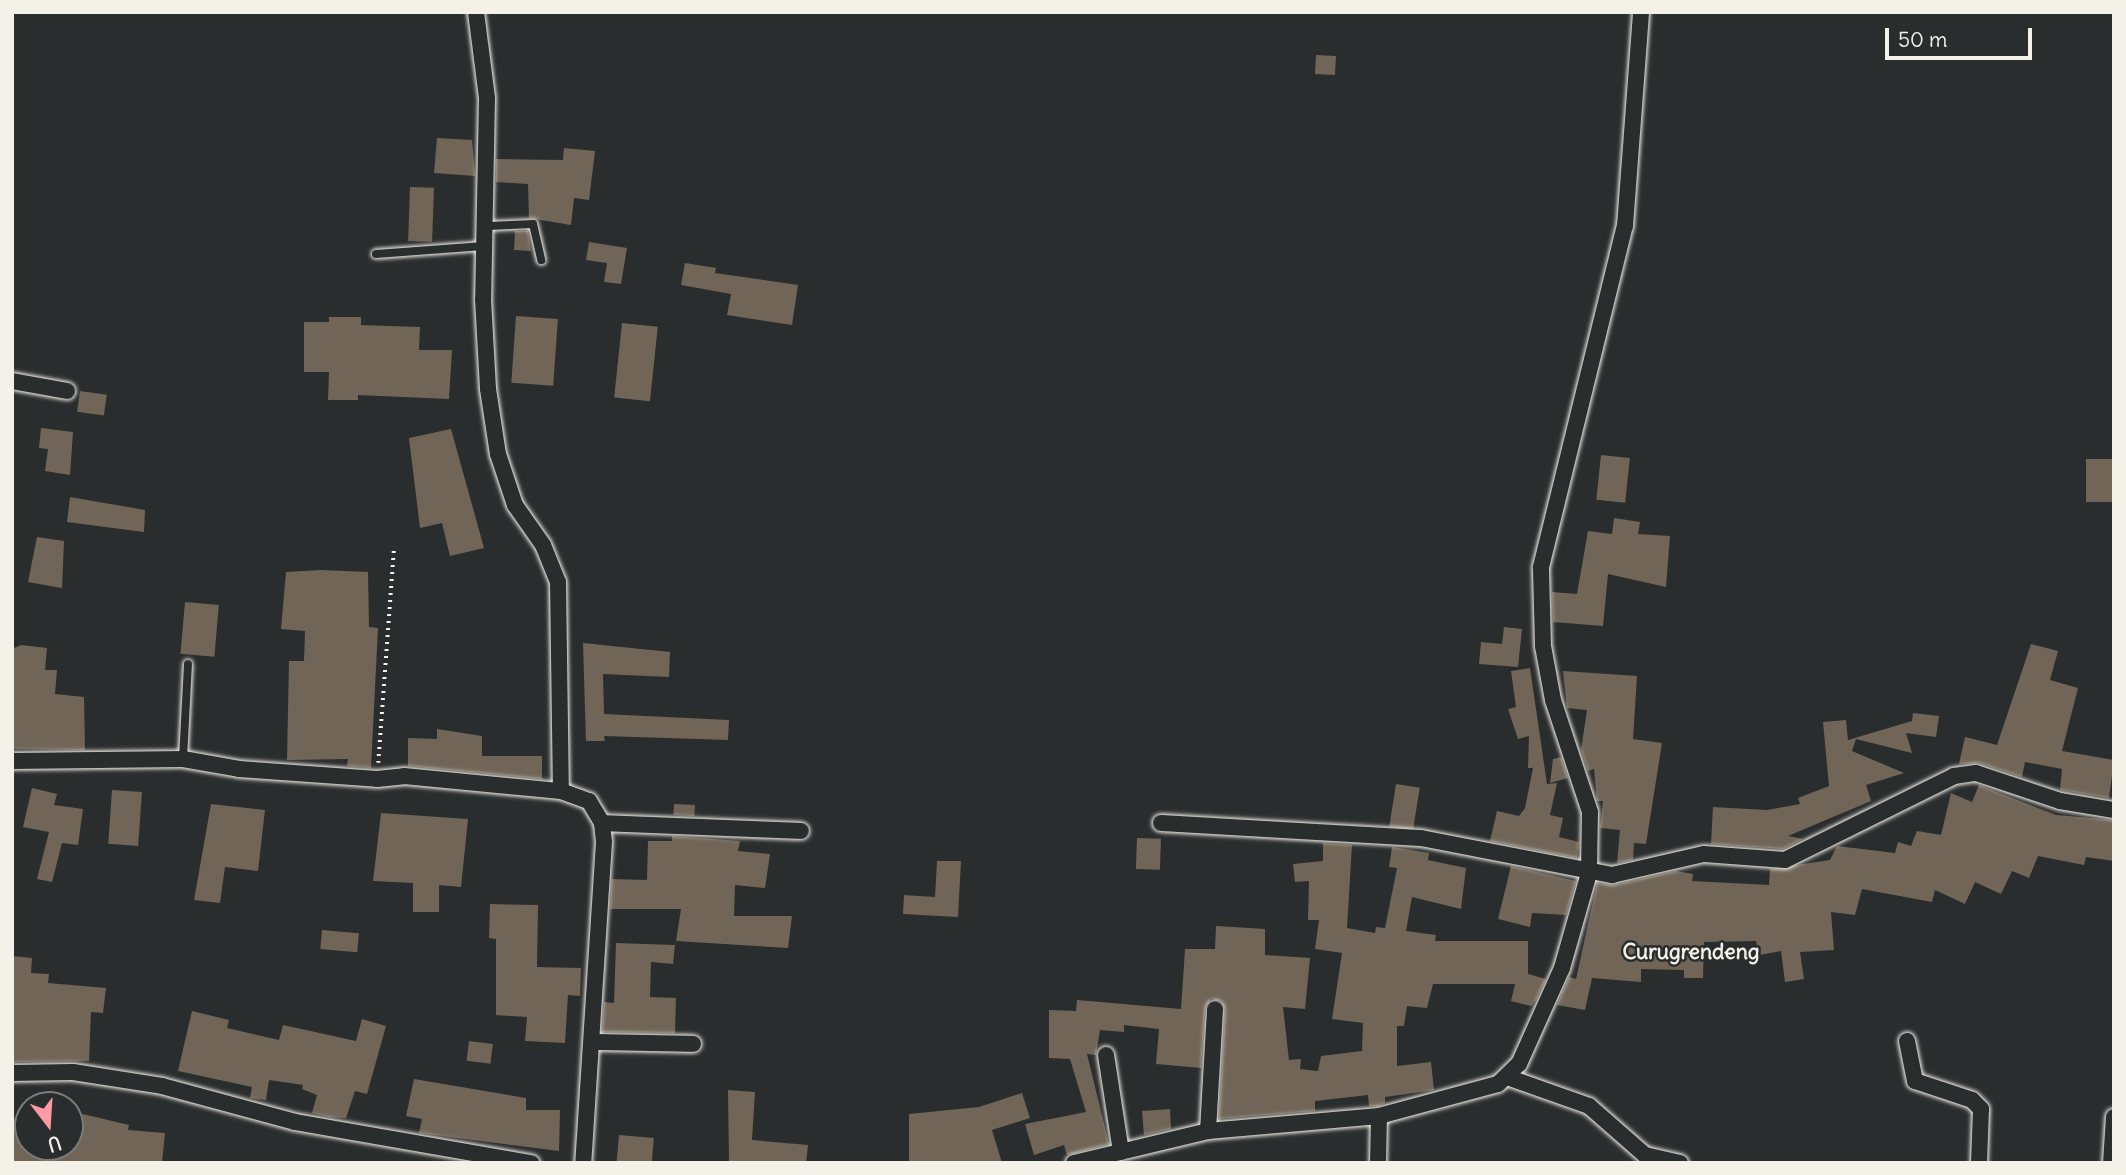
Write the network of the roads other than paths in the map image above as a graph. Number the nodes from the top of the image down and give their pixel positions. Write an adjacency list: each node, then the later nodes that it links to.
1 (476, 12): 3 (street)
2 (1642, 12): 17 (street)
3 (488, 226): 4 (street); 6 (lane)
4 (487, 246): 5 (lane); 12 (street)
5 (376, 254)
6 (541, 260)
7 (12, 381): 8 (street)
8 (67, 391)
9 (188, 664): 10 (lane)
10 (183, 759): 11 (street); 12 (street)
11 (12, 761)
12 (561, 791): 14 (street)
13 (2114, 810): 17 (street)
14 (602, 823): 16 (street); 20 (street)
15 (1161, 823): 17 (street)
16 (801, 831)
17 (1589, 873): 24 (street)
18 (1215, 1009): 27 (street)
19 (1907, 1041): 34 (street)
20 (592, 1042): 21 (street); 30 (street)
21 (693, 1044)
22 (1106, 1055): 28 (street)
23 (12, 1073): 29 (street)
24 (1507, 1077): 25 (street); 33 (street)
25 (1379, 1116): 27 (street); 32 (street)
26 (2114, 1117): 35 (street)
27 (1208, 1131): 28 (street)
28 (1121, 1152): 31 (street)
29 (531, 1163)
30 (583, 1163)
31 (1074, 1163)
32 (1378, 1163)
33 (1680, 1163)
34 (1979, 1163)
35 (2111, 1163)

